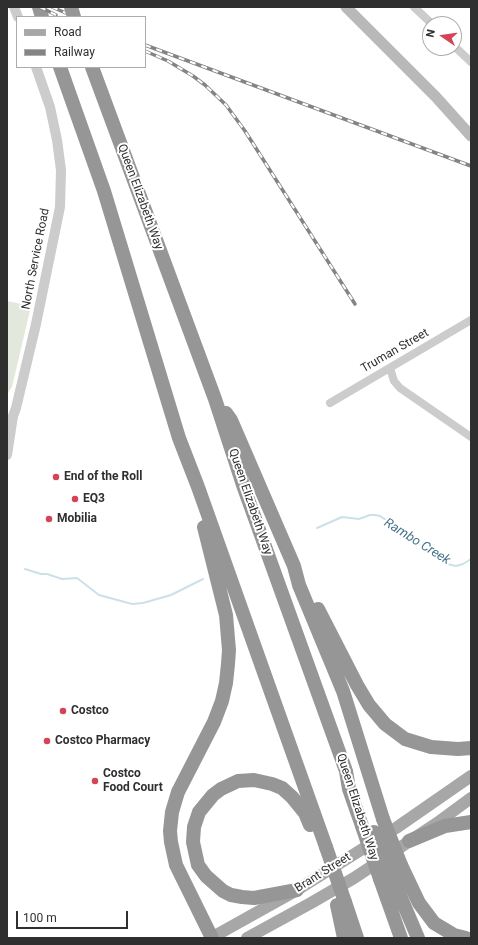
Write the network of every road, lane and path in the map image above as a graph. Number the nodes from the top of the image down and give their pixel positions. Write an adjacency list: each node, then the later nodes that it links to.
1 (346, 7): 9 (main road)
2 (414, 7): 3 (street)
3 (424, 16)
4 (462, 54): 5 (street)
5 (471, 62)
6 (36, 68): 14 (street, North Service Road)
7 (60, 68): 16 (highway)
8 (92, 68): 12 (highway, Queen Elizabeth Way)
9 (471, 136)
10 (471, 320): 11 (street, Truman Street)
11 (390, 368): 13 (street, Truman Street); 15 (street)
12 (215, 399): 18 (highway); 23 (highway, Queen Elizabeth Way)
13 (330, 403)
14 (12, 407): 17 (street, North Service Road)
15 (471, 437)
16 (180, 438): 25 (highway); 29 (highway)
17 (7, 455)
18 (294, 566): 19 (highway); 23 (highway)
19 (471, 748)
20 (471, 776): 27 (main road, Brant Street)
21 (471, 798): 24 (main road, Brant Street)
22 (471, 822): 24 (highway)
23 (372, 824): 26 (highway, bridge); 26 (highway, Queen Elizabeth Way, bridge)
24 (409, 842): 30 (main road, Brant Street)
25 (324, 852): 27 (highway); 28 (highway, bridge)
26 (390, 872): 33 (highway, Queen Elizabeth Way); 34 (highway); 35 (highway)
27 (297, 890): 29 (main road, Brant Street)
28 (341, 904): 31 (highway); 32 (highway)
29 (211, 938)
30 (247, 938)
31 (344, 938)
32 (357, 938)
33 (401, 938)
34 (418, 938)
35 (466, 938)

